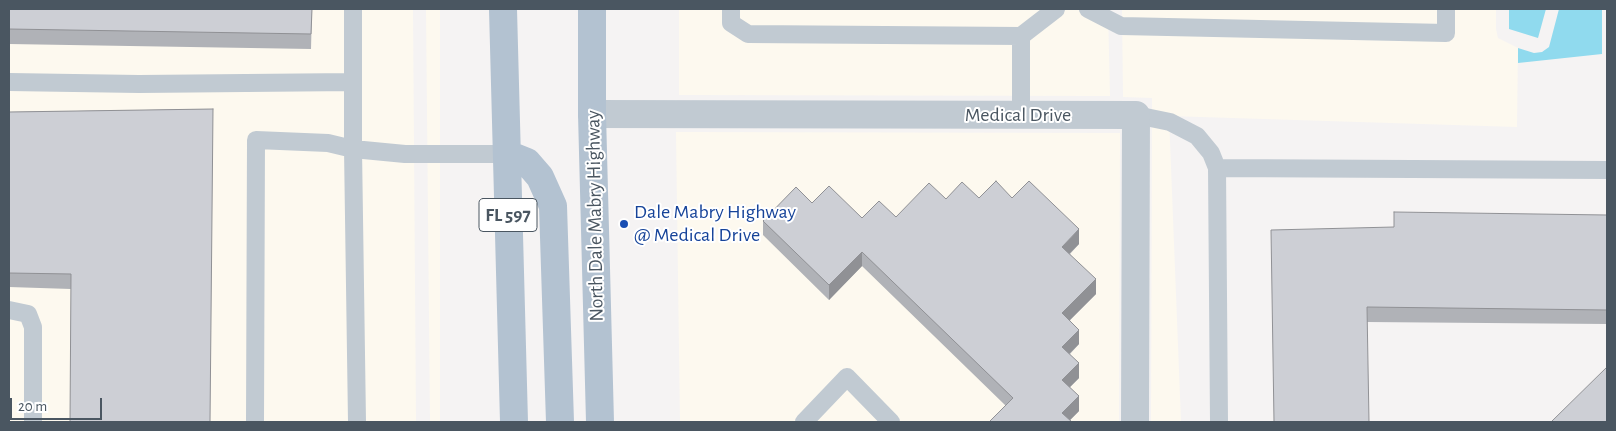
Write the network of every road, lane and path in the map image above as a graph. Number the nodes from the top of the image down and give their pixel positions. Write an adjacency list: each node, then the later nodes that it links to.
1 (353, 9): 11 (lane)
2 (503, 9): 16 (main road, FL 597)
3 (574, 9): 12 (main road)
4 (592, 9): 12 (main road, North Dale Mabry Highway)
5 (731, 9): 9 (lane)
6 (1056, 9): 9 (lane)
7 (1088, 9): 8 (lane)
8 (1446, 9)
9 (1021, 36): 13 (lane)
10 (9, 82): 11 (lane)
11 (353, 82): 15 (lane)
12 (592, 114): 13 (street, Medical Drive); 25 (main road, North Dale Mabry Highway)
13 (1021, 115): 14 (street, Medical Drive)
14 (1136, 115): 17 (lane); 28 (street)
15 (353, 149): 16 (lane); 21 (lane); 22 (lane)
16 (507, 154): 23 (main road, FL 597); 24 (main road)
17 (1217, 168): 18 (lane); 29 (lane)
18 (1607, 170)
19 (9, 310): 20 (lane)
20 (33, 422)
21 (255, 422)
22 (357, 422)
23 (514, 422)
24 (560, 422)
25 (600, 422)
26 (804, 422): 27 (lane)
27 (892, 422)
28 (1135, 422)
29 (1220, 422)

